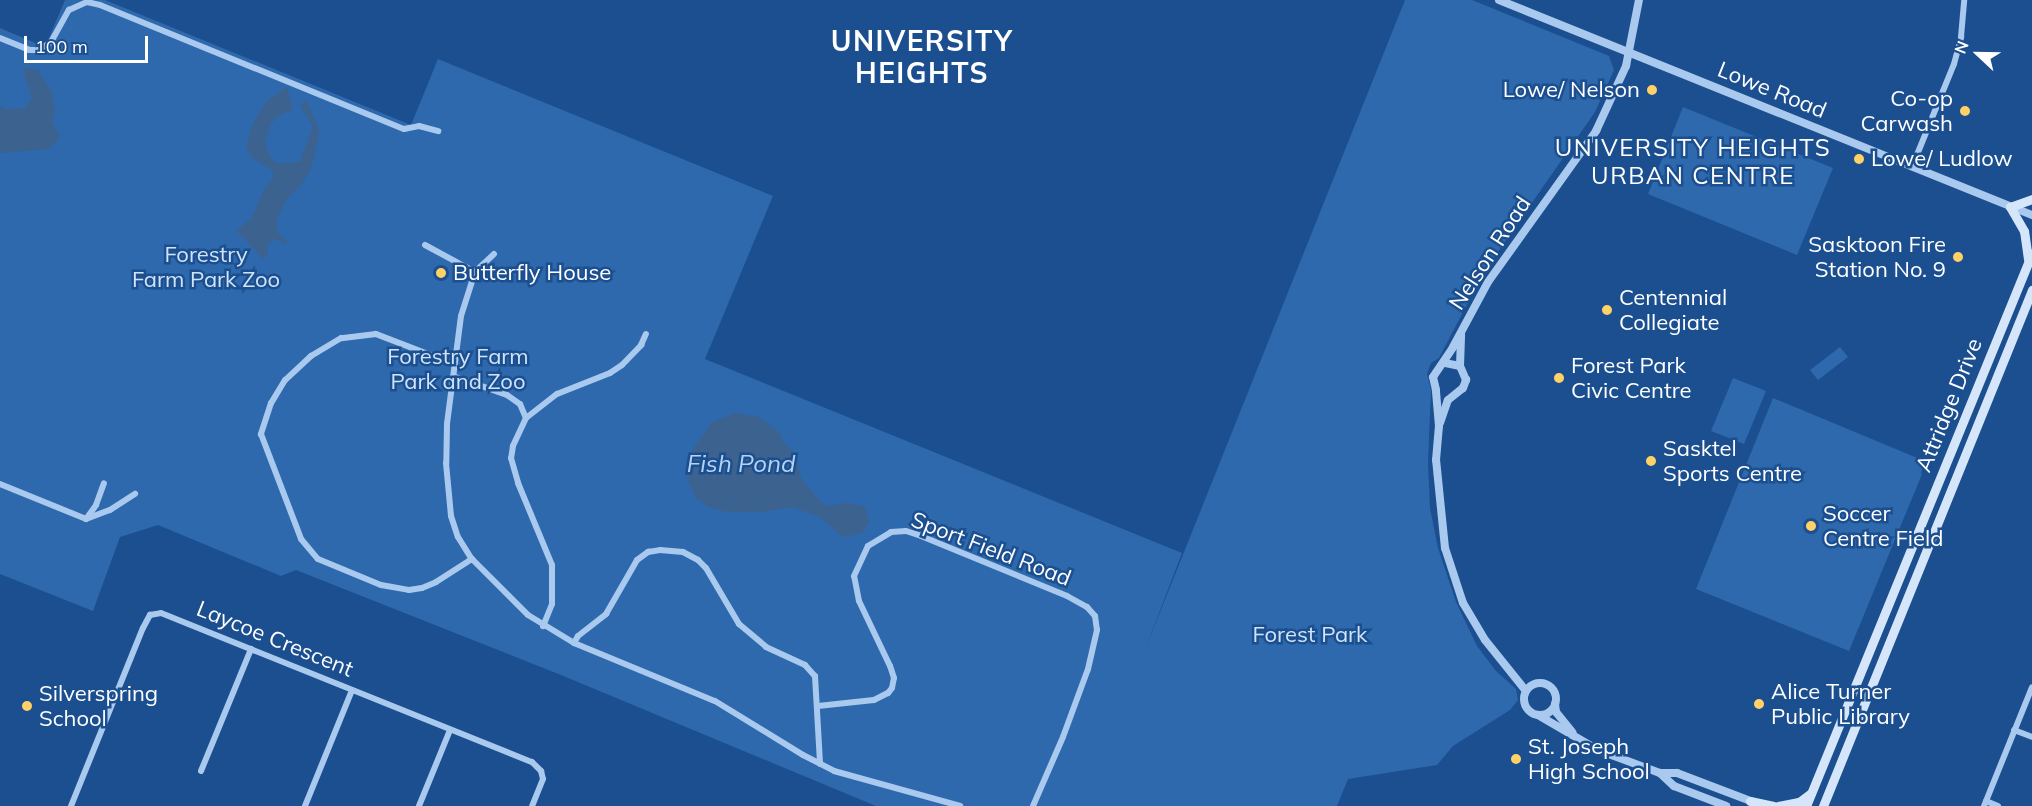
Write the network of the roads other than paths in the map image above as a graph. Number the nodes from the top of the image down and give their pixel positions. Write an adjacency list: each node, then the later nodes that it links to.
1 (1499, 0): 5 (street, Lowe Road)
2 (1639, 0): 5 (street, Nelson Road)
3 (1964, 0): 7 (street)
4 (0, 38): 6 (street)
5 (1630, 51): 7 (street, Lowe Road); 16 (street, Nelson Road)
6 (438, 132)
7 (1912, 167): 9 (street, Lowe Road)
8 (2032, 199): 9 (main road)
9 (2010, 207): 10 (street, Lowe Road); 13 (main road)
10 (2032, 215)
11 (425, 245): 14 (street)
12 (494, 254): 14 (street)
13 (2030, 257): 50 (main road, Attridge Drive)
14 (474, 272): 19 (street)
15 (2032, 290): 49 (main road, Attridge Drive)
16 (1461, 333): 18 (street, Nelson Road); 20 (street, Nelson Road)
17 (646, 334): 24 (street)
18 (1444, 363): 20 (street); 22 (street, Nelson Road)
19 (454, 364): 21 (street); 30 (street)
20 (1460, 366): 23 (street, Nelson Road)
21 (453, 376): 24 (street); 30 (street)
22 (1436, 390): 23 (street); 25 (street, Nelson Road)
23 (1456, 394): 25 (street, Nelson Road)
24 (526, 418): 31 (street)
25 (1439, 426): 34 (street, Nelson Road)
26 (104, 483): 29 (street)
27 (0, 484): 29 (street)
28 (135, 494): 29 (street)
29 (86, 519)
30 (472, 559): 31 (street)
31 (543, 626): 32 (street)
32 (574, 643): 40 (street); 46 (street)
33 (251, 649): 37 (street, Laycoe Crescent); 47 (street); 53 (street, Laycoe Crescent)
34 (1514, 674): 35 (street, Nelson Road); 38 (street, Nelson Road)
35 (1533, 684): 38 (street); 39 (street)
36 (2032, 687): 43 (street)
37 (352, 690): 42 (street, Laycoe Crescent); 54 (street)
38 (1526, 691): 41 (street)
39 (1555, 704): 41 (street); 44 (street)
40 (818, 706): 46 (street); 58 (street, Sport Field Road)
41 (1538, 715): 44 (street)
42 (450, 730): 55 (street); 56 (street, Laycoe Crescent)
43 (2014, 730): 45 (street); 52 (street)
44 (1576, 737): 48 (street)
45 (2032, 737)
46 (820, 764): 57 (street)
47 (201, 771)
48 (1660, 773): 51 (street); 59 (street)
49 (1831, 785): 64 (main road, Attridge Drive); 65 (main road)
50 (1812, 792): 62 (main road); 63 (main road, Attridge Drive)
51 (1750, 801): 60 (street); 61 (main road)
52 (1985, 803): 66 (street)
53 (71, 806)
54 (305, 806)
55 (419, 806)
56 (532, 806)
57 (960, 806)
58 (1033, 806)
59 (1726, 806)
60 (1762, 806)
61 (1773, 806)
62 (1778, 806)
63 (1806, 806)
64 (1823, 806)
65 (1830, 806)
66 (1998, 806)

